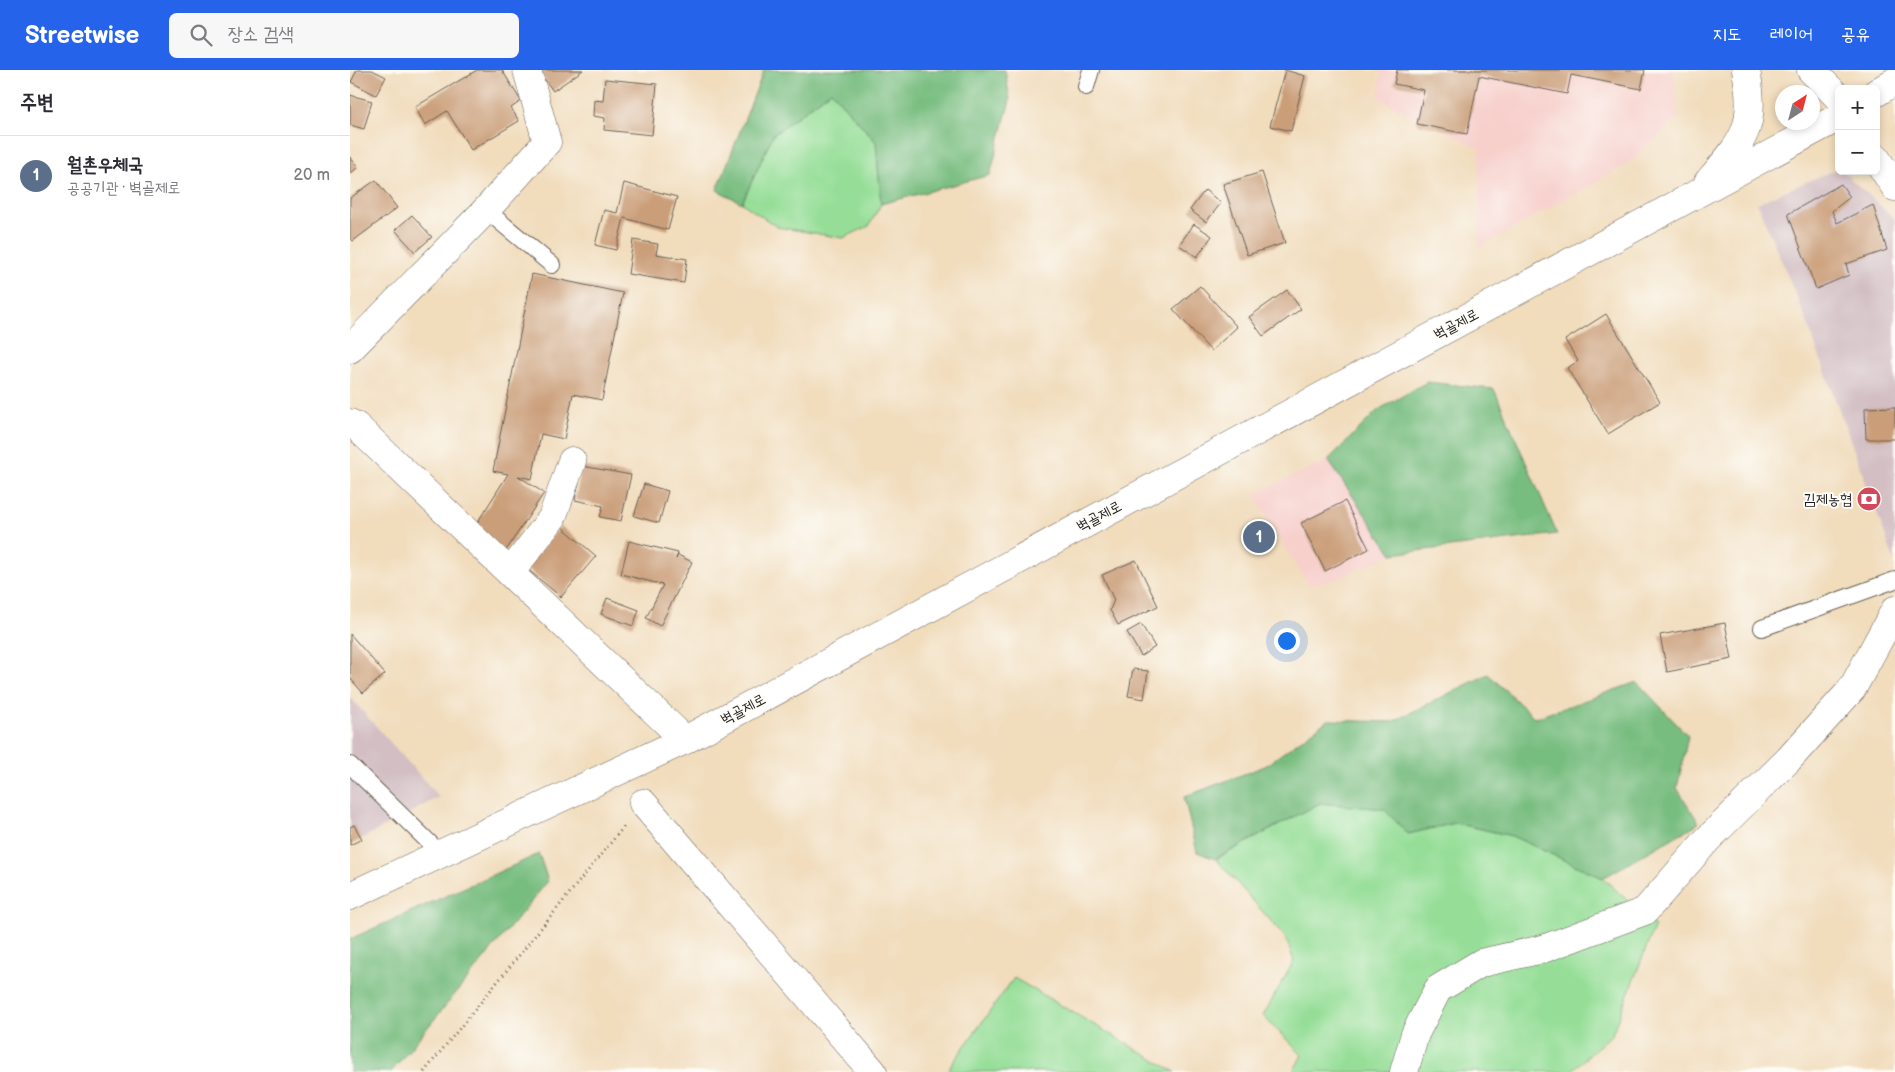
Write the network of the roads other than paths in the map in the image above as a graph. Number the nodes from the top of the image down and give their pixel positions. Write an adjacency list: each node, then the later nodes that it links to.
1 (527, 70): 13 (street)
2 (1091, 70): 6 (lane)
3 (1746, 70): 12 (street)
4 (1811, 70): 8 (street)
5 (1895, 80): 7 (street)
6 (1086, 87)
7 (1880, 90)
8 (1835, 94)
9 (1835, 119): 12 (street, 벽골제로)
10 (1880, 164): 11 (street)
11 (1895, 187)
12 (1699, 193): 22 (street, 벽골제로)
13 (486, 210): 14 (lane); 15 (street)
14 (552, 265)
15 (350, 349)
16 (352, 427): 18 (street)
17 (572, 461): 18 (street)
18 (510, 573): 22 (street)
19 (1895, 580): 21 (lane)
20 (1895, 610): 28 (street)
21 (1762, 628)
22 (685, 740): 25 (street, 벽골제로)
23 (350, 765): 25 (lane)
24 (643, 803): 27 (street)
25 (441, 854): 26 (street, 벽골제로)
26 (350, 896)
27 (873, 1072)
28 (1404, 1072)

